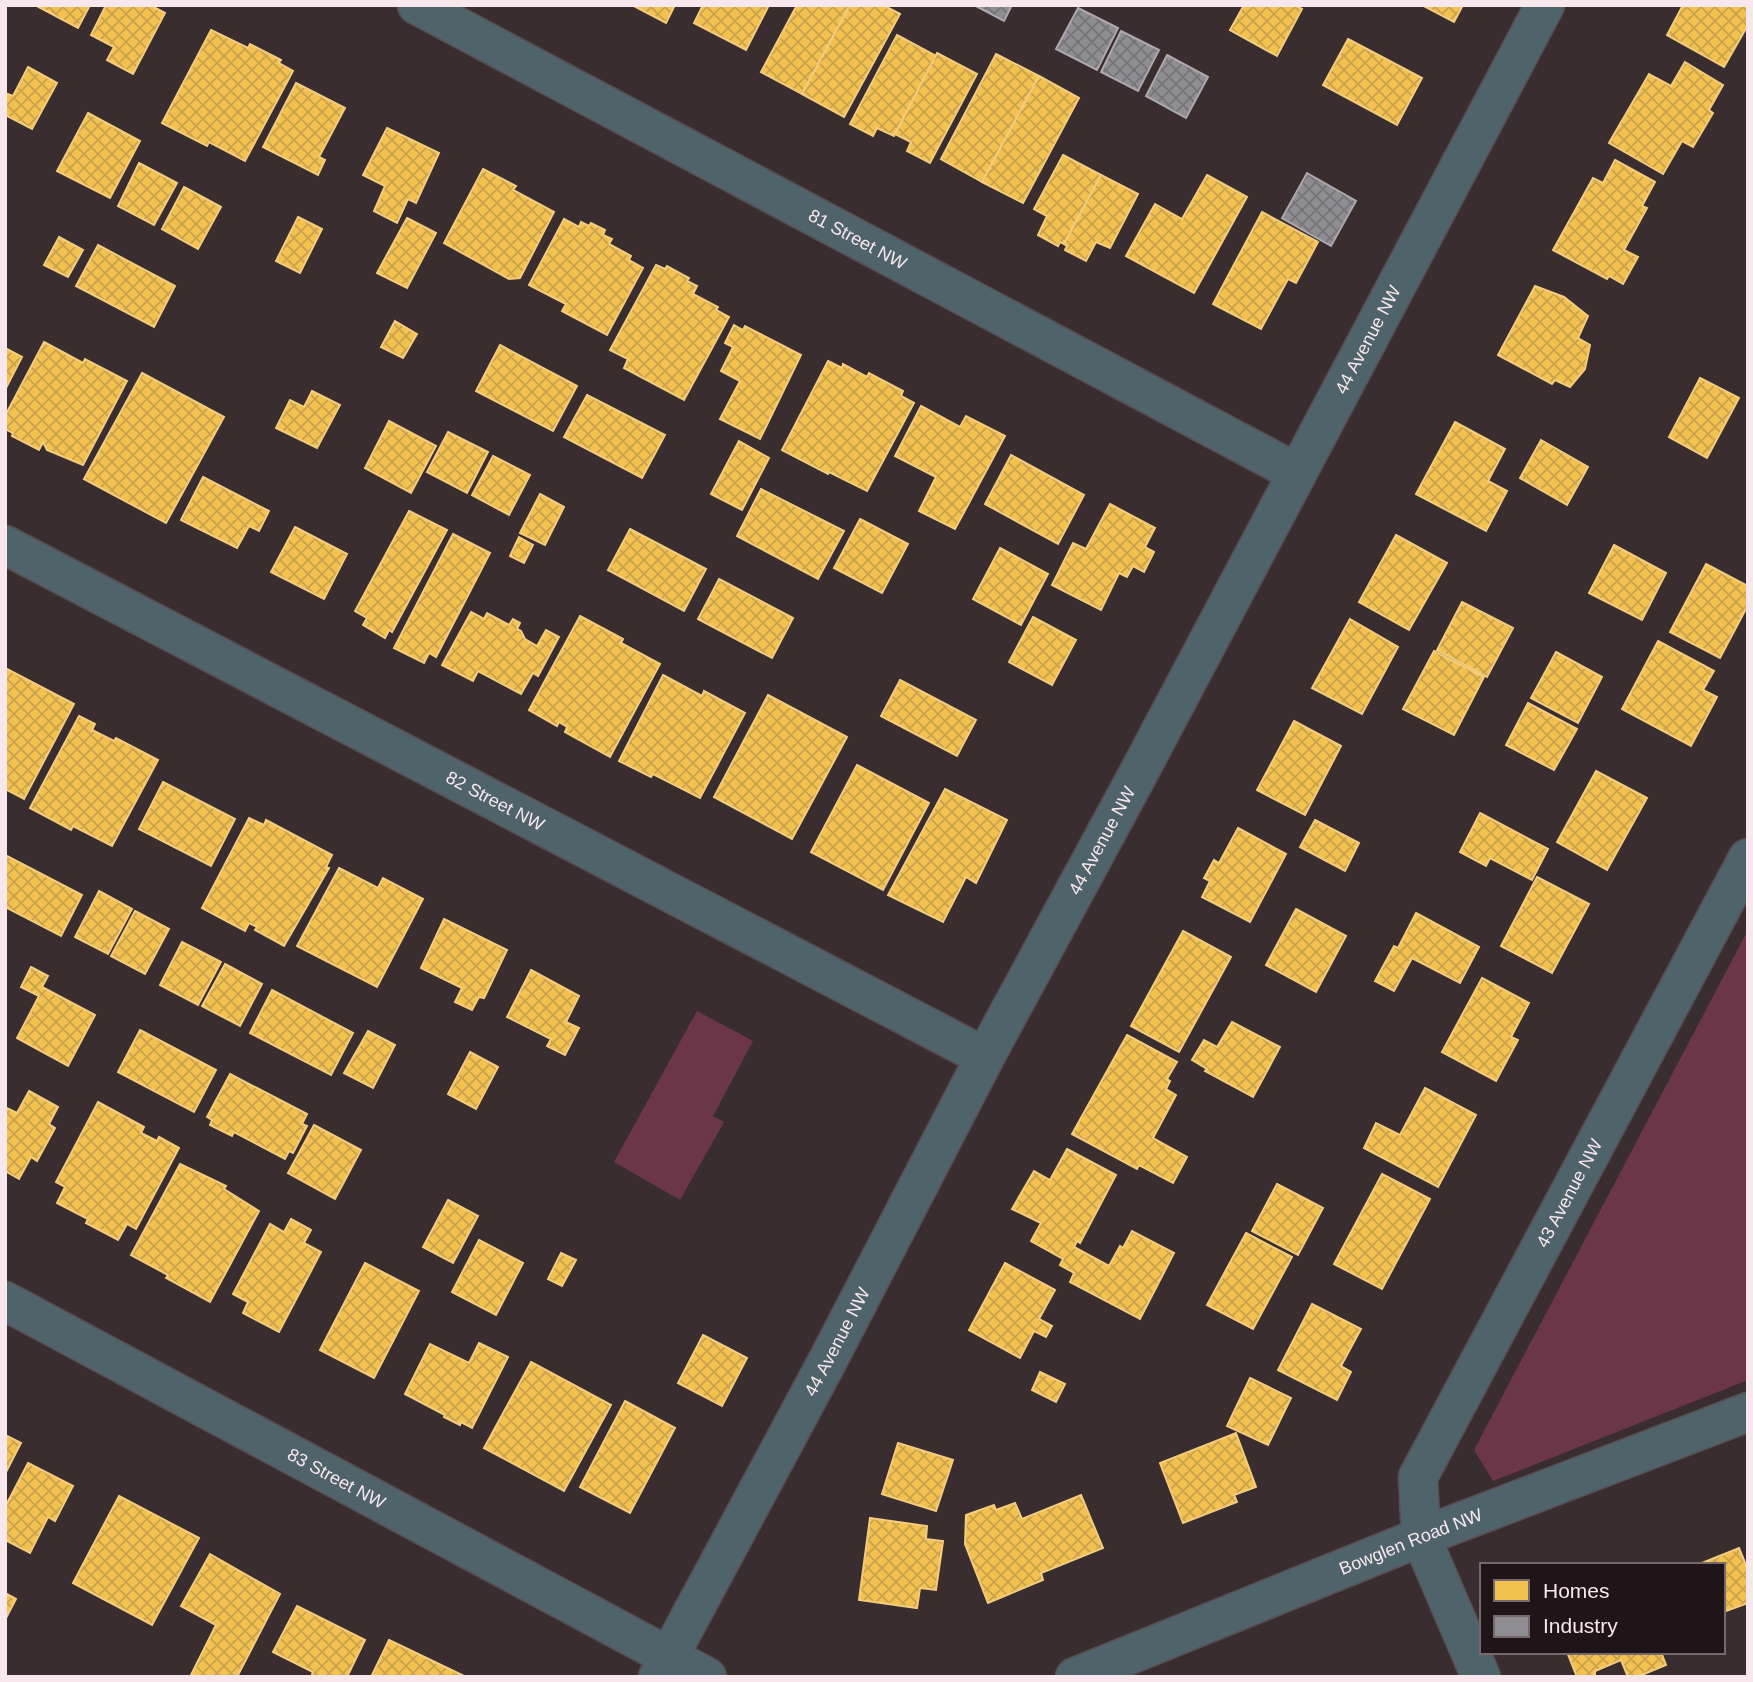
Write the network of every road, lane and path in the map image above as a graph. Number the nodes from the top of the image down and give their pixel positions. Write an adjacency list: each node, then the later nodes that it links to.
1 (417, 5): 3 (street, 81 Street NW)
2 (1545, 5): 3 (street, 44 Avenue NW)
3 (1297, 473): 6 (street, 44 Avenue NW)
4 (5, 545): 6 (street, 82 Street NW)
5 (1748, 858): 9 (street, 43 Avenue NW)
6 (985, 1057): 10 (street, 44 Avenue NW)
7 (5, 1301): 10 (street, 83 Street NW)
8 (1748, 1412): 9 (street, Bowglen Road NW)
9 (1420, 1537): 12 (street, Bowglen Road NW); 13 (street)
10 (664, 1666): 11 (street)
11 (707, 1677)
12 (1075, 1677)
13 (1481, 1677)

